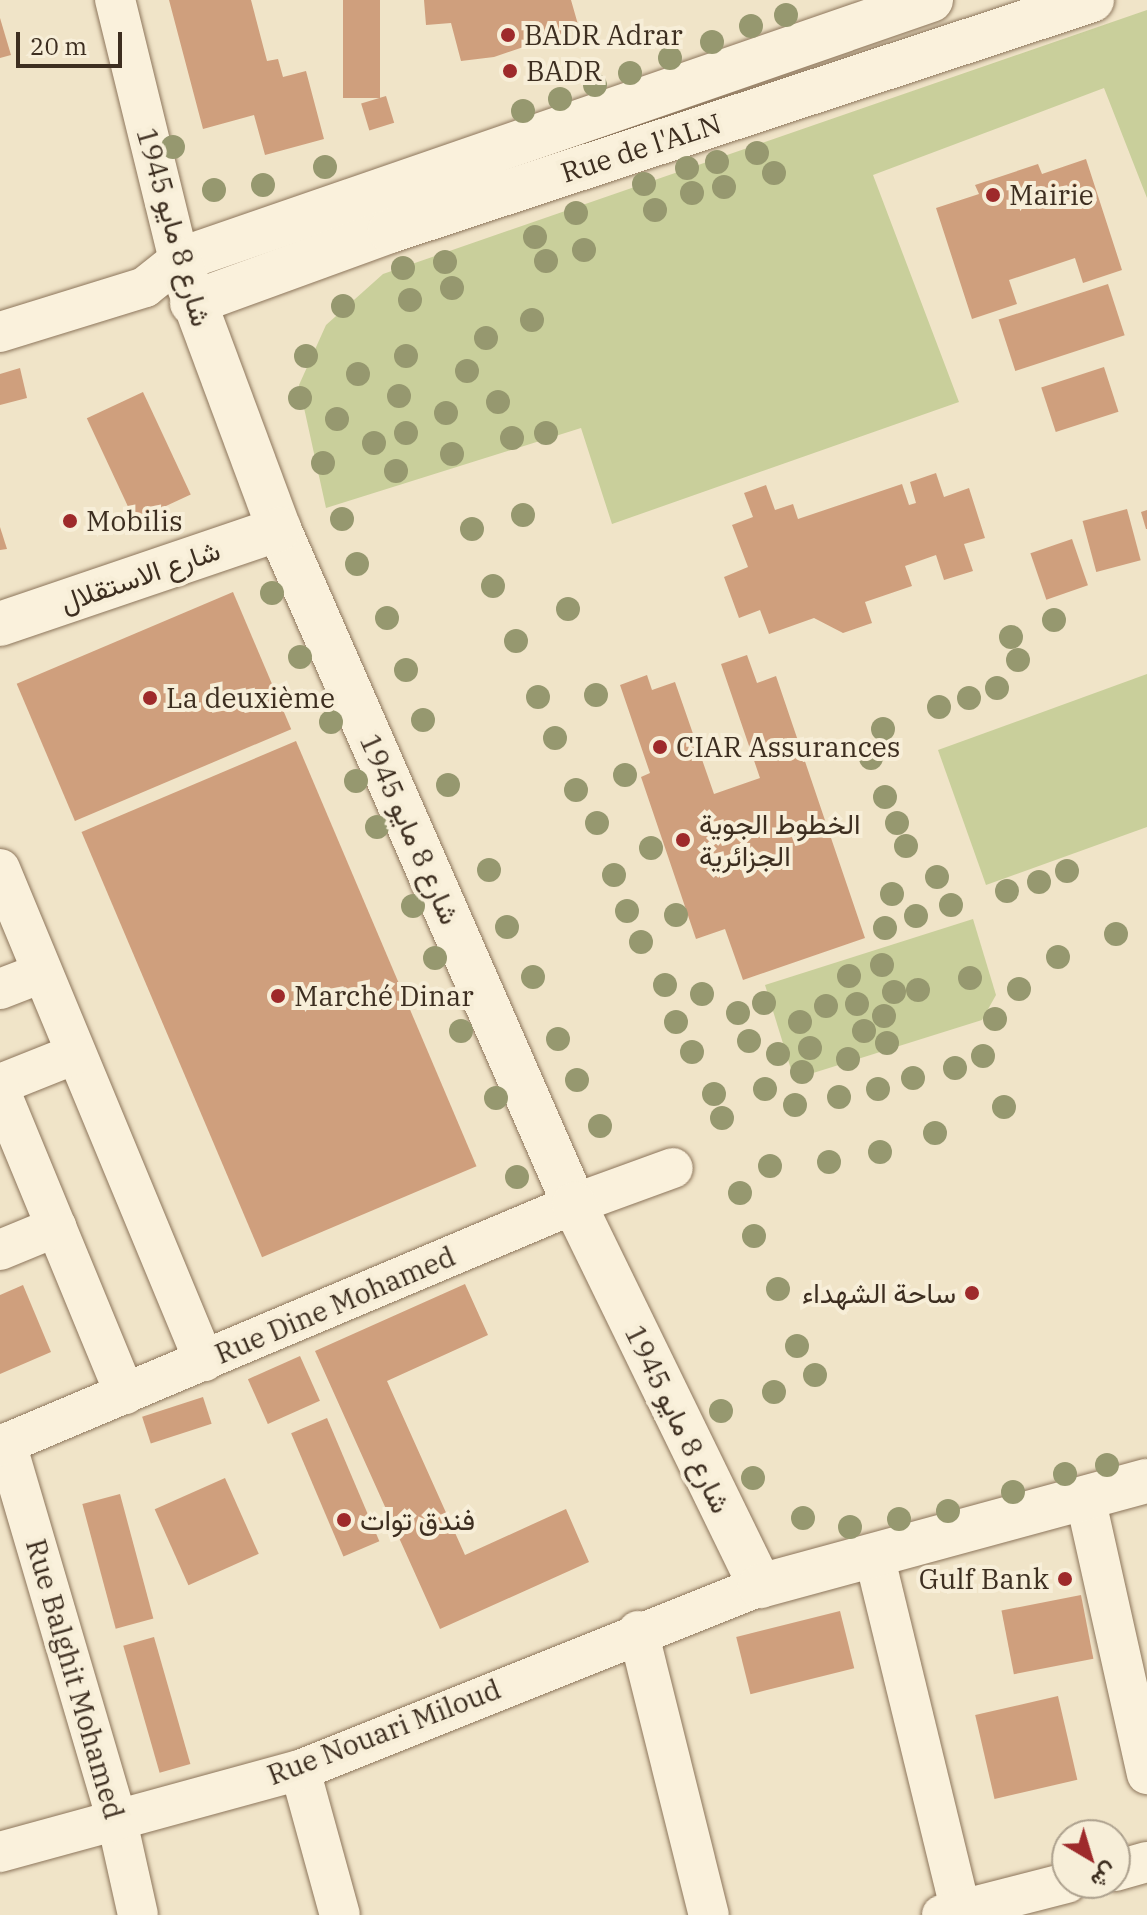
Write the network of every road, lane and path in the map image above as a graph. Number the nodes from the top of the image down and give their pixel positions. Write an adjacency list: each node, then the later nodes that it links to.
1 (115, 0): 4 (street, شارع 8 مايو 1945)
2 (931, 0): 4 (street, Rue de l'ALN)
3 (1069, 4): 6 (street, Rue de l'ALN)
4 (179, 260): 5 (street); 6 (street, شارع 8 مايو 1945)
5 (145, 287): 6 (street); 7 (street)
6 (192, 303): 8 (street, شارع 8 مايو 1945)
7 (0, 332)
8 (279, 529): 9 (street, شارع الاستقلال); 17 (street, شارع 8 مايو 1945)
9 (0, 624)
10 (0, 869): 11 (street)
11 (39, 974): 12 (street); 13 (street)
12 (0, 989)
13 (73, 1055): 14 (street); 20 (street)
14 (0, 1084)
15 (0, 1091): 18 (street)
16 (673, 1168): 17 (street, Rue Dine Mohamed)
17 (574, 1204): 20 (street, Rue Dine Mohamed); 26 (street, شارع 8 مايو 1945)
18 (56, 1227): 19 (street); 21 (street)
19 (0, 1250)
20 (204, 1361): 21 (street, Rue Dine Mohamed)
21 (125, 1394): 22 (street, Rue Dine Mohamed)
22 (3, 1445): 30 (street, Rue Balghit Mohamed)
23 (1147, 1481): 24 (street)
24 (1085, 1497): 25 (street); 29 (street)
25 (874, 1555): 26 (street); 33 (street)
26 (760, 1586): 27 (street, Rue Nouari Miloud)
27 (638, 1631): 28 (street, Rue Nouari Miloud); 36 (street)
28 (300, 1770): 30 (street, Rue Nouari Miloud); 35 (street)
29 (1147, 1774)
30 (117, 1821): 31 (street, Rue Nouari Miloud); 34 (street, Rue Balghit Mohamed)
31 (0, 1852)
32 (1051, 1887): 33 (street)
33 (955, 1913)
34 (138, 1915)
35 (340, 1915)
36 (709, 1915)

